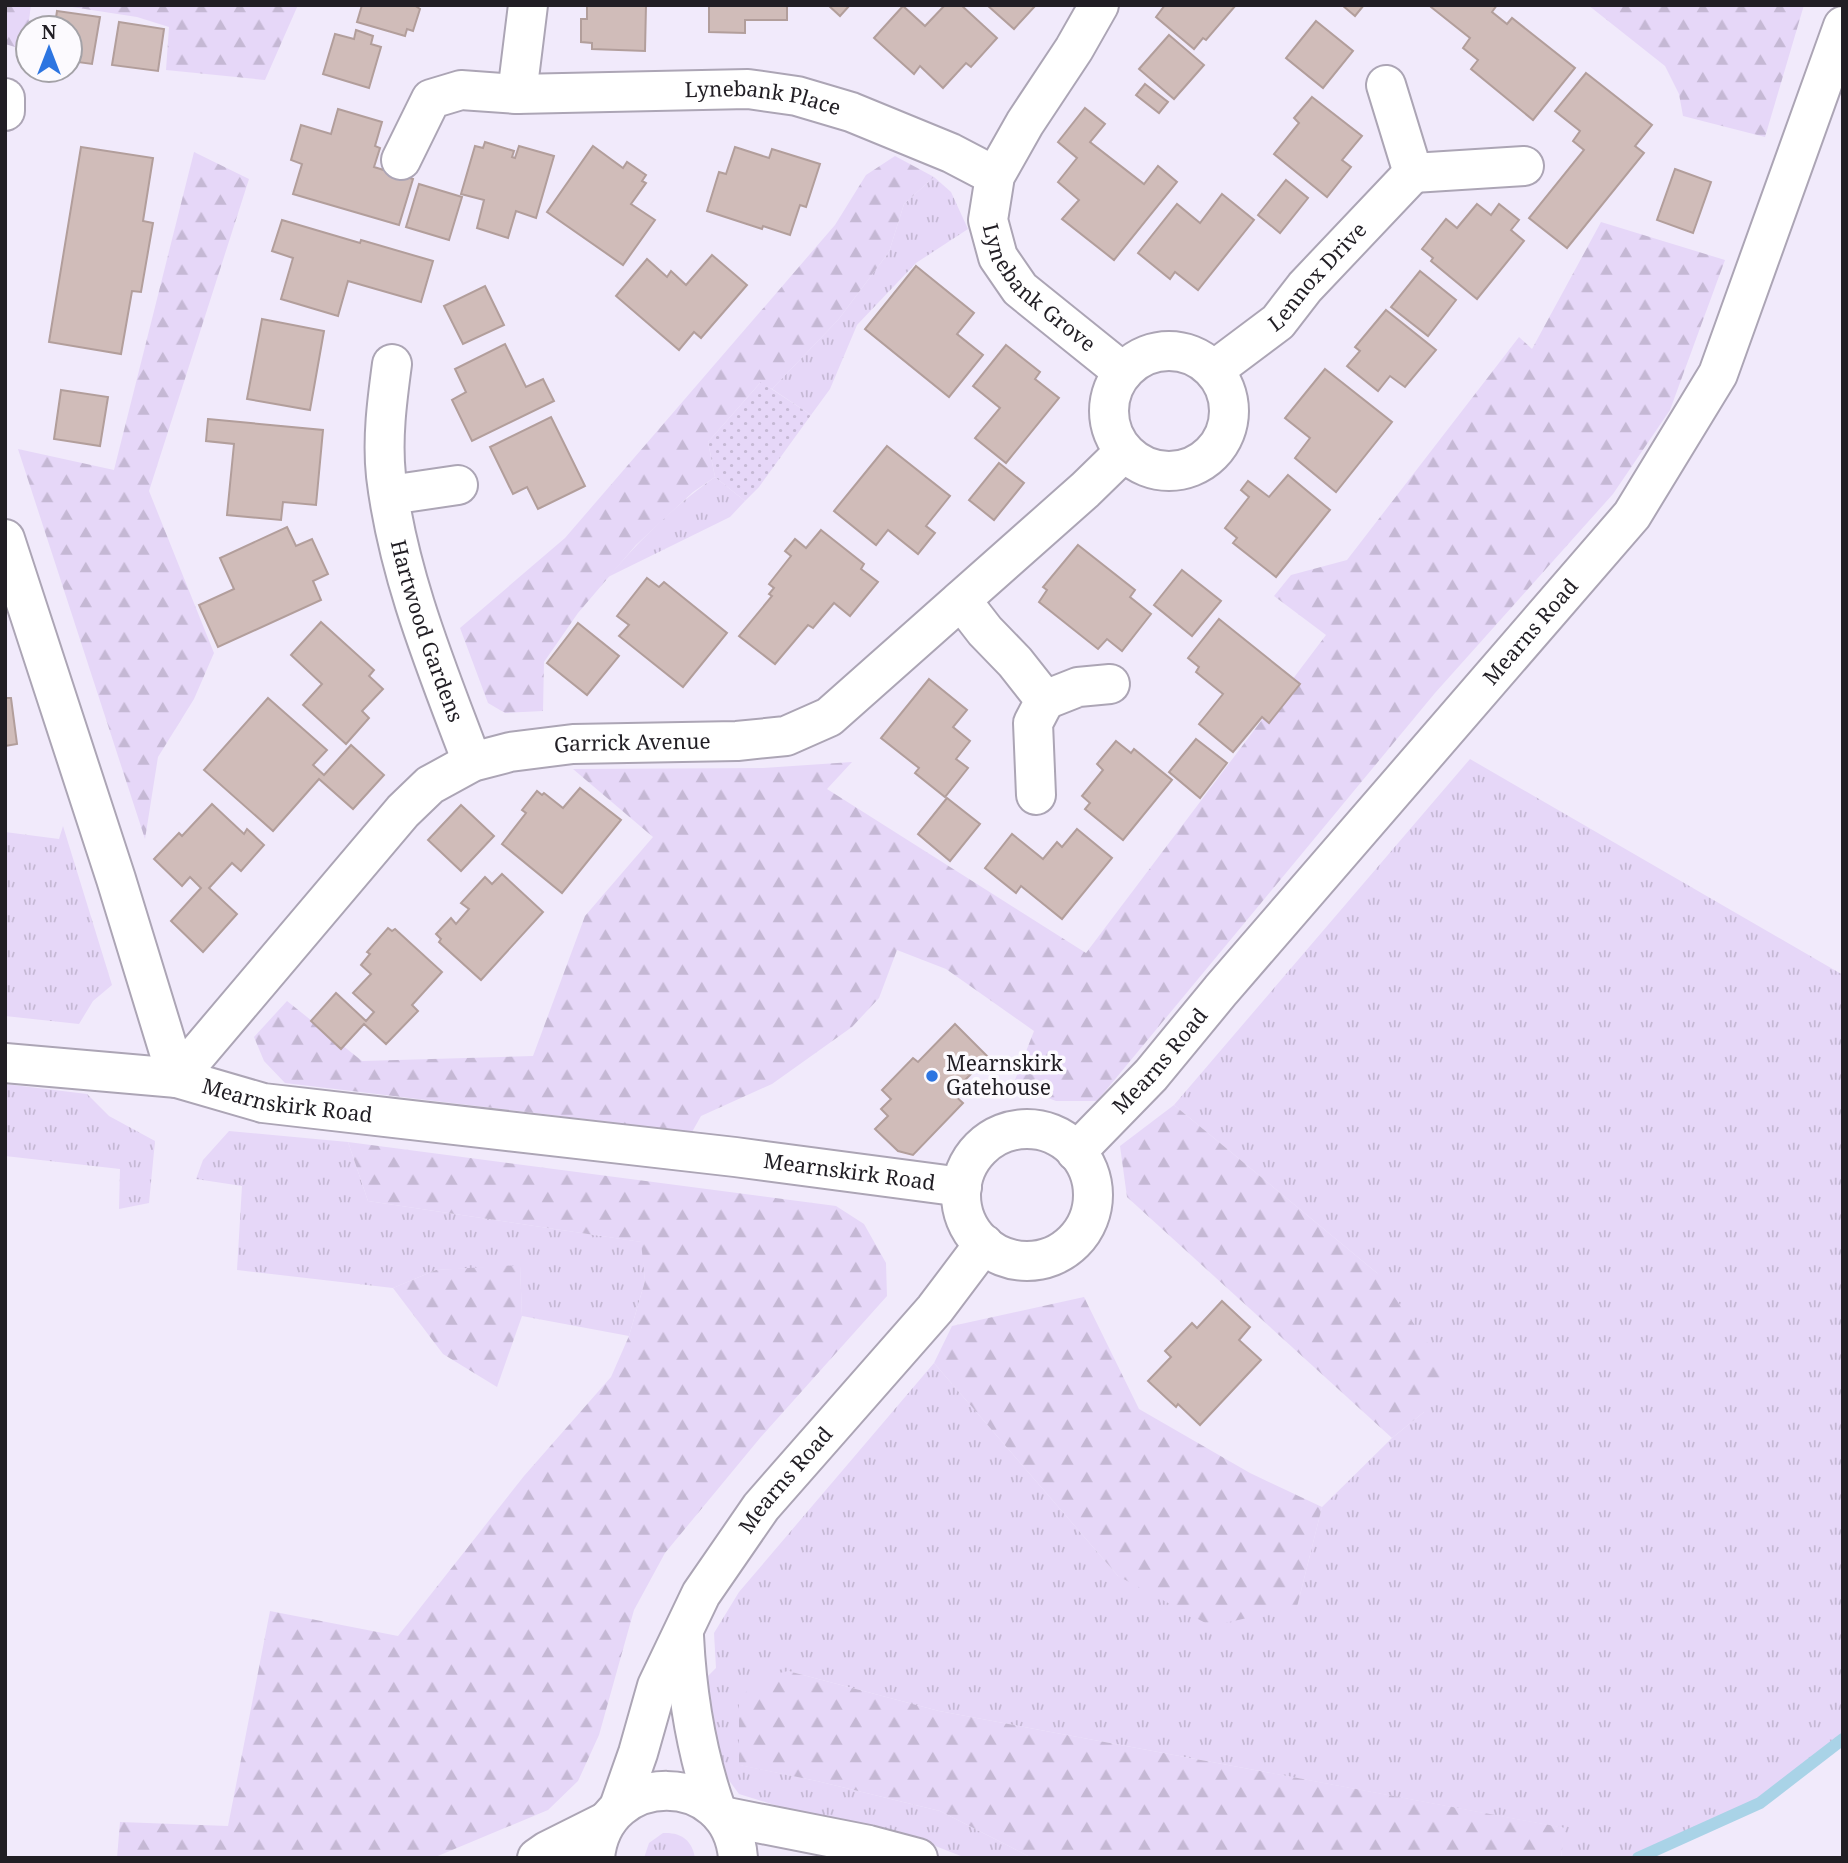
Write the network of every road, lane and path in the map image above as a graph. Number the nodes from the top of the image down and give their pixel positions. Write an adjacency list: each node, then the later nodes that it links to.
1 (528, 5): 5 (main road)
2 (1099, 5): 11 (main road, Lynebank Grove)
3 (1843, 26): 26 (main road, Mearns Road)
4 (1386, 85): 10 (main road)
5 (517, 94): 8 (main road, Lynebank Place); 11 (main road, Lynebank Place)
6 (5, 98): 7 (main road)
7 (5, 111)
8 (401, 160)
9 (1524, 166): 10 (main road)
10 (1413, 173): 13 (main road, Lennox Drive)
11 (995, 176): 14 (main road, Lynebank Grove)
12 (392, 364): 17 (main road, Hartwood Gardens)
13 (1214, 370): 14 (main road); 15 (main road)
14 (1123, 372): 15 (main road)
15 (1124, 452): 19 (main road, Garrick Avenue)
16 (458, 485): 17 (main road)
17 (390, 495): 22 (main road, Hartwood Gardens)
18 (5, 539): 25 (main road, Mearnskirk Road)
19 (961, 600): 21 (main road); 22 (main road, Garrick Avenue)
20 (1110, 684): 21 (main road)
21 (1045, 700): 23 (main road)
22 (472, 762): 25 (main road, Garrick Avenue)
23 (1036, 795)
24 (5, 1063): 25 (main road)
25 (177, 1077): 27 (main road, Mearnskirk Road)
26 (1076, 1152): 27 (main road); 28 (main road)
27 (962, 1187): 28 (main road)
28 (984, 1244): 29 (main road, Mearns Road)
29 (683, 1630): 30 (main road); 31 (main road, Mearns Road)
30 (719, 1812): 31 (main road); 34 (main road); 35 (main road)
31 (613, 1814): 32 (main road); 33 (main road, Mearns Road)
32 (537, 1858)
33 (596, 1858)
34 (738, 1858)
35 (918, 1858)

